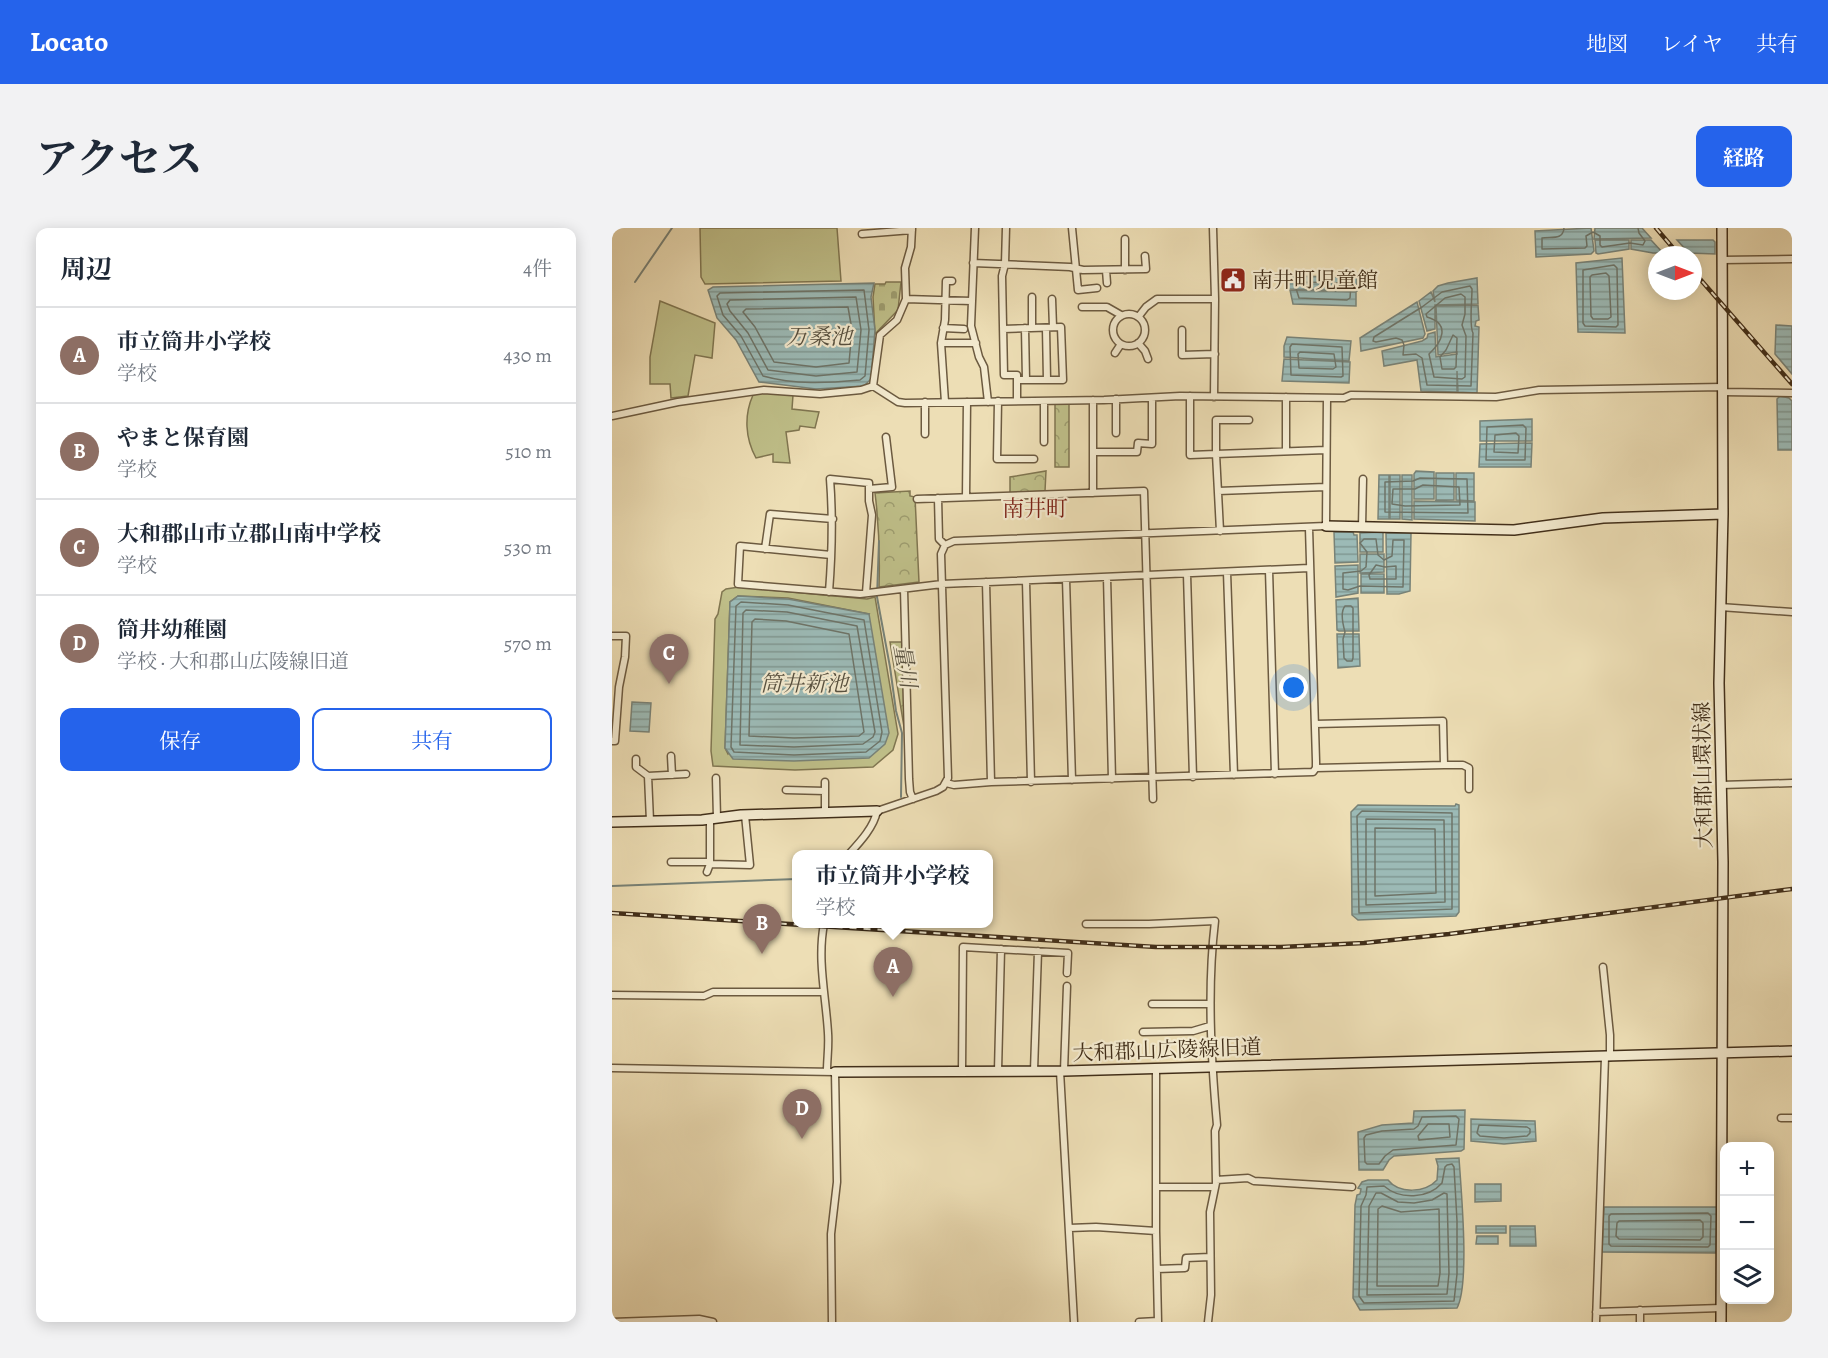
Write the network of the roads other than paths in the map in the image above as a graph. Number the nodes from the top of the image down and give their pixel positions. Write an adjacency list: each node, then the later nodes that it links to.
1 (975, 228): 13 (street)
2 (1006, 228): 14 (street)
3 (1072, 228): 15 (street)
4 (1213, 228): 24 (street)
5 (1722, 228): 11 (street, 大和郡山環状線)
6 (912, 229): 7 (street); 22 (street)
7 (872, 231): 8 (street)
8 (862, 234)
9 (1125, 239): 17 (street)
10 (1145, 256): 17 (street)
11 (1722, 260): 12 (street); 47 (street, 大和郡山環状線)
12 (1792, 260)
13 (973, 263): 14 (street); 26 (street)
14 (1005, 264): 15 (street); 34 (street)
15 (1077, 269): 16 (street); 20 (street)
16 (1106, 270): 17 (street); 19 (street)
17 (1125, 270)
18 (952, 281): 25 (street)
19 (1107, 283)
20 (1097, 288)
21 (1032, 297): 31 (street)
22 (906, 299): 25 (street); 46 (street)
23 (1052, 299): 32 (street)
24 (1215, 299): 29 (street); 41 (street)
25 (945, 300): 26 (street); 30 (street)
26 (971, 301): 37 (street)
27 (1082, 307): 28 (street)
28 (1120, 315): 29 (street); 39 (street)
29 (1139, 316): 38 (street)
30 (943, 328): 33 (street); 36 (street)
31 (1029, 328): 32 (street); 34 (street); 44 (street)
32 (1049, 328): 45 (street); 45 (street)
33 (964, 329)
34 (1003, 329): 43 (street)
35 (1182, 330): 41 (street)
36 (941, 343): 37 (street); 60 (street)
37 (976, 343): 62 (street)
38 (1138, 343): 39 (street); 42 (street)
39 (1121, 344): 40 (street)
40 (1115, 352)
41 (1215, 354): 50 (street)
42 (1148, 359)
43 (1017, 380): 44 (street); 57 (street)
44 (1026, 380): 45 (street)
45 (1047, 380)
46 (873, 386): 59 (street); 63 (street)
47 (1722, 389): 48 (street); 53 (street); 82 (street, 大和郡山環状線)
48 (1792, 393)
49 (1190, 396): 50 (street); 52 (street); 72 (street)
50 (1214, 397): 51 (street)
51 (1286, 397): 53 (street); 70 (street)
52 (1152, 398): 54 (street); 71 (street)
53 (1327, 398): 69 (street)
54 (1116, 399): 55 (street); 65 (street)
55 (1093, 400): 58 (street); 71 (street)
56 (998, 401): 57 (street); 62 (street); 73 (street)
57 (1017, 401): 58 (street)
58 (1044, 401): 68 (street)
59 (925, 402): 60 (street); 66 (street)
60 (945, 402): 61 (street)
61 (967, 402): 62 (street); 79 (street)
62 (988, 402)
63 (612, 416)
64 (1249, 420): 72 (street)
65 (1116, 433)
66 (925, 434)
67 (885, 437): 76 (street)
68 (1044, 442)
69 (1326, 450): 70 (street); 75 (street)
70 (1286, 451): 72 (street)
71 (1093, 452): 78 (street)
72 (1216, 454): 77 (street)
73 (1034, 459)
74 (1364, 479): 85 (street)
75 (1326, 487): 77 (street); 84 (street)
76 (869, 489): 83 (street); 104 (street)
77 (1218, 491): 87 (street)
78 (1092, 493): 79 (street); 88 (street)
79 (966, 496): 80 (street)
80 (938, 498): 81 (street); 89 (street)
81 (917, 499)
82 (1724, 514): 85 (street); 105 (street, 大和郡山環状線)
83 (833, 519): 90 (street); 91 (street)
84 (1326, 526): 85 (street); 86 (street)
85 (1362, 527)
86 (1309, 528): 87 (street); 92 (street)
87 (1220, 531): 88 (street)
88 (1145, 534): 89 (street); 96 (street)
89 (945, 545): 101 (street)
90 (765, 549): 91 (street); 103 (street)
91 (831, 555): 103 (street)
92 (1309, 568): 93 (street); 108 (street)
93 (1269, 570): 94 (street); 115 (street)
94 (1227, 572): 95 (street); 117 (street)
95 (1187, 573): 96 (street); 120 (street)
96 (1146, 575): 97 (street); 119 (street)
97 (1107, 577): 98 (street); 122 (street)
98 (1066, 579): 99 (street); 123 (street)
99 (1026, 581): 100 (street); 126 (street)
100 (986, 582): 101 (street); 125 (street)
101 (942, 584): 102 (street); 127 (street)
102 (904, 589): 104 (street); 133 (street)
103 (829, 592): 104 (street)
104 (870, 593)
105 (1720, 607): 106 (street); 129 (street, 大和郡山環状線)
106 (1792, 612)
107 (612, 636): 109 (street)
108 (1315, 724): 112 (street); 113 (street)
109 (612, 741)
110 (671, 756): 116 (street)
111 (636, 759): 118 (street)
112 (1444, 765): 113 (street); 130 (street)
113 (1316, 768): 115 (street)
114 (686, 774): 116 (street)
115 (1275, 774): 117 (street)
116 (672, 775): 118 (street)
117 (1234, 775): 120 (street)
118 (648, 776): 139 (street)
119 (1153, 777): 120 (street); 122 (street); 134 (street)
120 (1193, 777)
121 (716, 778): 138 (street)
122 (1112, 779): 123 (street)
123 (1072, 780): 126 (street)
124 (825, 782): 132 (street)
125 (990, 782): 126 (street); 127 (street)
126 (1031, 782)
127 (946, 783): 133 (street)
128 (1792, 783): 129 (street)
129 (1721, 785): 159 (street, 大和郡山環状線)
130 (1469, 789)
131 (786, 790): 132 (street)
132 (825, 791): 136 (street)
133 (913, 799): 135 (street)
134 (1153, 799)
135 (877, 811): 136 (street); 141 (street)
136 (825, 812): 137 (street)
137 (746, 814): 138 (street); 143 (street)
138 (713, 818): 139 (street); 143 (street)
139 (650, 821): 140 (street)
140 (612, 822)
141 (853, 850)
142 (670, 862): 143 (street)
143 (710, 863): 144 (street)
144 (707, 872)
145 (1086, 924): 155 (street)
146 (823, 928): 152 (street)
147 (1001, 950): 148 (street); 164 (street); 165 (street)
148 (1038, 951): 150 (street); 166 (street)
149 (1603, 967): 160 (street)
150 (1067, 973)
151 (1067, 986): 167 (street)
152 (824, 992): 153 (street); 168 (street)
153 (612, 995)
154 (1152, 1004): 155 (street)
155 (1210, 1004): 156 (street)
156 (1210, 1026): 157 (street); 161 (street)
157 (1143, 1032)
158 (1792, 1052): 159 (street, 大和郡山広陵線旧道)
159 (1723, 1054): 160 (street, 大和郡山広陵線旧道); 178 (street, 大和郡山環状線)
160 (1608, 1057): 161 (street, 大和郡山広陵線旧道); 180 (street)
161 (1211, 1067): 163 (street, 大和郡山広陵線旧道); 171 (street)
162 (612, 1068): 168 (street, 大和郡山広陵線旧道)
163 (1156, 1069): 167 (street, 大和郡山広陵線旧道); 172 (street)
164 (962, 1071): 165 (street, 大和郡山広陵線旧道); 168 (street, 大和郡山広陵線旧道)
165 (998, 1071): 166 (street, 大和郡山広陵線旧道)
166 (1034, 1071): 167 (street, 大和郡山広陵線旧道)
167 (1062, 1071): 174 (street)
168 (831, 1072): 184 (street)
169 (1781, 1118): 170 (street)
170 (1792, 1118)
171 (1215, 1183): 172 (street); 173 (street); 176 (street)
172 (1156, 1187): 175 (street)
173 (1352, 1187)
174 (1069, 1228): 175 (street); 186 (street)
175 (1156, 1231): 177 (street)
176 (1210, 1257): 177 (street); 188 (street)
177 (1157, 1269): 181 (street)
178 (1721, 1308): 179 (street); 191 (street, 大和郡山環状線)
179 (1640, 1310): 180 (street); 190 (street)
180 (1596, 1312): 189 (street)
181 (1158, 1321): 187 (street)
182 (612, 1322): 183 (street)
183 (714, 1322)
184 (831, 1322): 185 (street)
185 (839, 1322)
186 (1074, 1322)
187 (1138, 1322)
188 (1208, 1322)
189 (1596, 1322)
190 (1640, 1322)
191 (1721, 1322)

